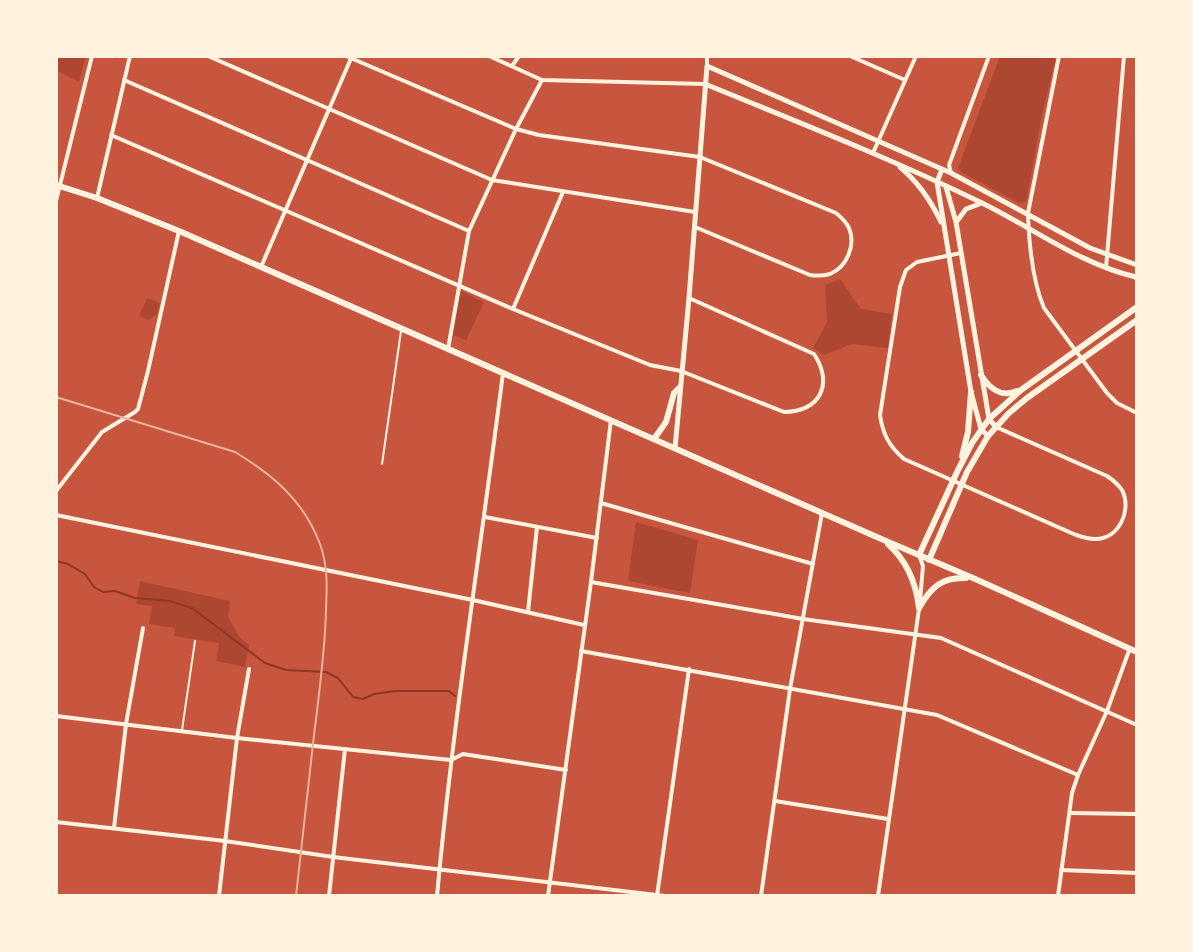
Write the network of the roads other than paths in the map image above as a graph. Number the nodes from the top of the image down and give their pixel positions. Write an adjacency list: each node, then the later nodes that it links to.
1 (92, 56): 32 (street)
2 (130, 56): 15 (street)
3 (208, 56): 19 (street)
4 (489, 56): 13 (street)
5 (519, 56): 13 (street)
6 (707, 56): 14 (street)
7 (850, 56): 17 (street)
8 (916, 56): 17 (street)
9 (989, 56): 27 (street)
10 (1059, 56): 40 (street)
11 (1124, 56): 49 (street)
12 (349, 57): 19 (street); 20 (street)
13 (512, 66): 16 (street)
14 (707, 66): 18 (street); 22 (street)
15 (124, 80): 21 (street); 25 (street)
16 (542, 80): 18 (street); 20 (street)
17 (905, 80): 22 (street)
18 (705, 84): 23 (street); 24 (street)
19 (329, 109): 25 (street); 30 (street)
20 (516, 129): 24 (street); 30 (street)
21 (111, 135): 35 (street); 38 (street)
22 (878, 141): 23 (street); 28 (street)
23 (873, 153): 26 (street)
24 (700, 157): 39 (street); 42 (street)
25 (308, 160): 38 (street); 45 (street)
26 (893, 161): 31 (street); 46 (street)
27 (949, 165): 28 (street); 29 (street)
28 (942, 169): 29 (street); 31 (street)
29 (951, 173): 33 (street); 40 (street)
30 (492, 180): 34 (street); 45 (street)
31 (937, 182): 33 (street); 46 (street)
32 (58, 185): 35 (main road); 36 (street)
33 (946, 186): 37 (street); 41 (street)
34 (563, 192): 39 (street); 57 (street)
35 (97, 198): 44 (main road)
36 (56, 201)
37 (982, 203): 41 (street); 43 (street)
38 (285, 210): 51 (street); 54 (street)
39 (695, 212): 42 (street)
40 (1028, 213): 43 (street); 49 (street)
41 (956, 222): 47 (street)
42 (694, 227): 55 (street)
43 (1028, 228): 52 (street); 61 (street)
44 (179, 231): 51 (main road); 81 (street)
45 (469, 231): 54 (street)
46 (947, 236): 48 (street)
47 (961, 253): 48 (street); 65 (street)
48 (950, 254): 68 (street); 79 (street)
49 (1107, 255): 50 (street); 52 (street)
50 (1137, 265)
51 (261, 267): 59 (main road)
52 (1106, 268): 53 (street)
53 (1137, 277)
54 (459, 286): 57 (street); 60 (street)
55 (689, 298): 63 (street); 63 (street)
56 (1137, 307): 61 (main road)
57 (513, 309): 63 (street)
58 (1137, 320): 62 (main road)
59 (402, 328): 60 (main road); 77 (lane)
60 (448, 349): 64 (main road)
61 (1075, 350): 62 (street); 67 (main road)
62 (1082, 360): 69 (street); 72 (main road)
63 (681, 371): 66 (street)
64 (503, 373): 71 (main road); 85 (street)
65 (981, 375): 67 (main road); 70 (street)
66 (680, 387): 75 (main road); 76 (street)
67 (1021, 390): 70 (main road)
68 (971, 392): 73 (street); 78 (main road)
69 (1137, 413)
70 (989, 419): 72 (street); 73 (main road)
71 (611, 420): 75 (main road); 82 (street)
72 (996, 427): 74 (main road); 80 (street)
73 (981, 429): 74 (street); 78 (main road)
74 (988, 436): 80 (main road)
75 (654, 439): 76 (main road)
76 (675, 448): 83 (main road)
77 (382, 464)
78 (958, 470): 79 (main road)
79 (953, 481): 80 (street); 89 (main road)
80 (961, 485): 90 (main road)
81 (56, 491)
82 (601, 503): 87 (street); 91 (street)
83 (822, 513): 88 (main road); 91 (street)
84 (56, 515): 95 (street)
85 (485, 517): 86 (street); 95 (street)
86 (537, 527): 87 (street); 97 (street)
87 (597, 538): 94 (street)
88 (886, 541): 89 (main road); 96 (main road)
89 (919, 555): 90 (main road); 92 (street)
90 (929, 560): 92 (street); 93 (main road)
91 (813, 564): 98 (street)
92 (923, 566): 96 (street)
93 (973, 578): 96 (main road); 103 (main road)
94 (591, 582): 98 (street); 99 (street)
95 (473, 600): 97 (street); 116 (street)
96 (919, 608): 101 (street)
97 (528, 612): 99 (street)
98 (803, 619): 101 (street); 107 (street)
99 (584, 625): 104 (street)
100 (143, 628): 111 (street)
101 (915, 635): 108 (street); 109 (street)
102 (195, 641): 113 (lane)
103 (1133, 650): 109 (street)
104 (581, 651): 106 (street); 117 (street)
105 (249, 669): 114 (street)
106 (689, 669): 107 (street); 135 (street)
107 (790, 689): 108 (street); 119 (street)
108 (905, 708): 118 (street); 122 (street)
109 (1107, 711): 112 (street); 118 (street)
110 (56, 716): 111 (street)
111 (126, 724): 113 (street); 124 (street)
112 (1137, 725)
113 (182, 731): 114 (street)
114 (237, 738): 115 (street); 125 (street)
115 (345, 749): 116 (street); 126 (street)
116 (451, 760): 117 (street); 127 (street)
117 (566, 770): 130 (street)
118 (1078, 775): 120 (street)
119 (775, 801): 122 (street); 137 (street)
120 (1070, 813): 121 (street); 128 (street)
121 (1137, 814)
122 (888, 819): 138 (street)
123 (56, 822): 124 (street)
124 (114, 828): 125 (street)
125 (225, 841): 126 (street); 131 (street)
126 (333, 857): 127 (street); 132 (street)
127 (440, 869): 130 (street); 133 (street)
128 (1061, 870): 129 (street); 139 (street)
129 (1137, 873)
130 (549, 883): 134 (street); 135 (street)
131 (219, 896)
132 (329, 896)
133 (437, 896)
134 (548, 896)
135 (657, 896): 136 (street)
136 (665, 896)
137 (761, 896)
138 (878, 896)
139 (1058, 896)

